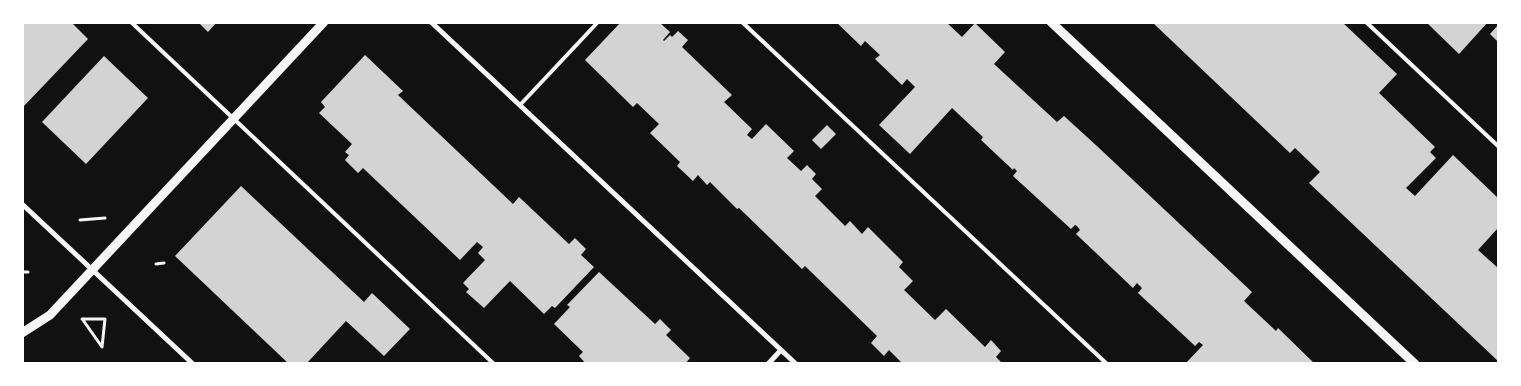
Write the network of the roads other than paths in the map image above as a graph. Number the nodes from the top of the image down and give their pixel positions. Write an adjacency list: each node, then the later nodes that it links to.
1 (131, 22): 9 (lane)
2 (324, 22): 9 (street)
3 (431, 22): 8 (street)
4 (598, 22): 8 (lane)
5 (742, 22): 19 (lane)
6 (1051, 22): 20 (street)
7 (1366, 22): 10 (lane)
8 (520, 105): 14 (street)
9 (233, 119): 12 (street); 16 (lane)
10 (1498, 146)
11 (22, 204): 12 (street)
12 (92, 270): 13 (street); 15 (street)
13 (22, 333)
14 (781, 350): 17 (street); 18 (street)
15 (193, 364)
16 (494, 364)
17 (768, 364)
18 (796, 364)
19 (1107, 364)
20 (1415, 364)

